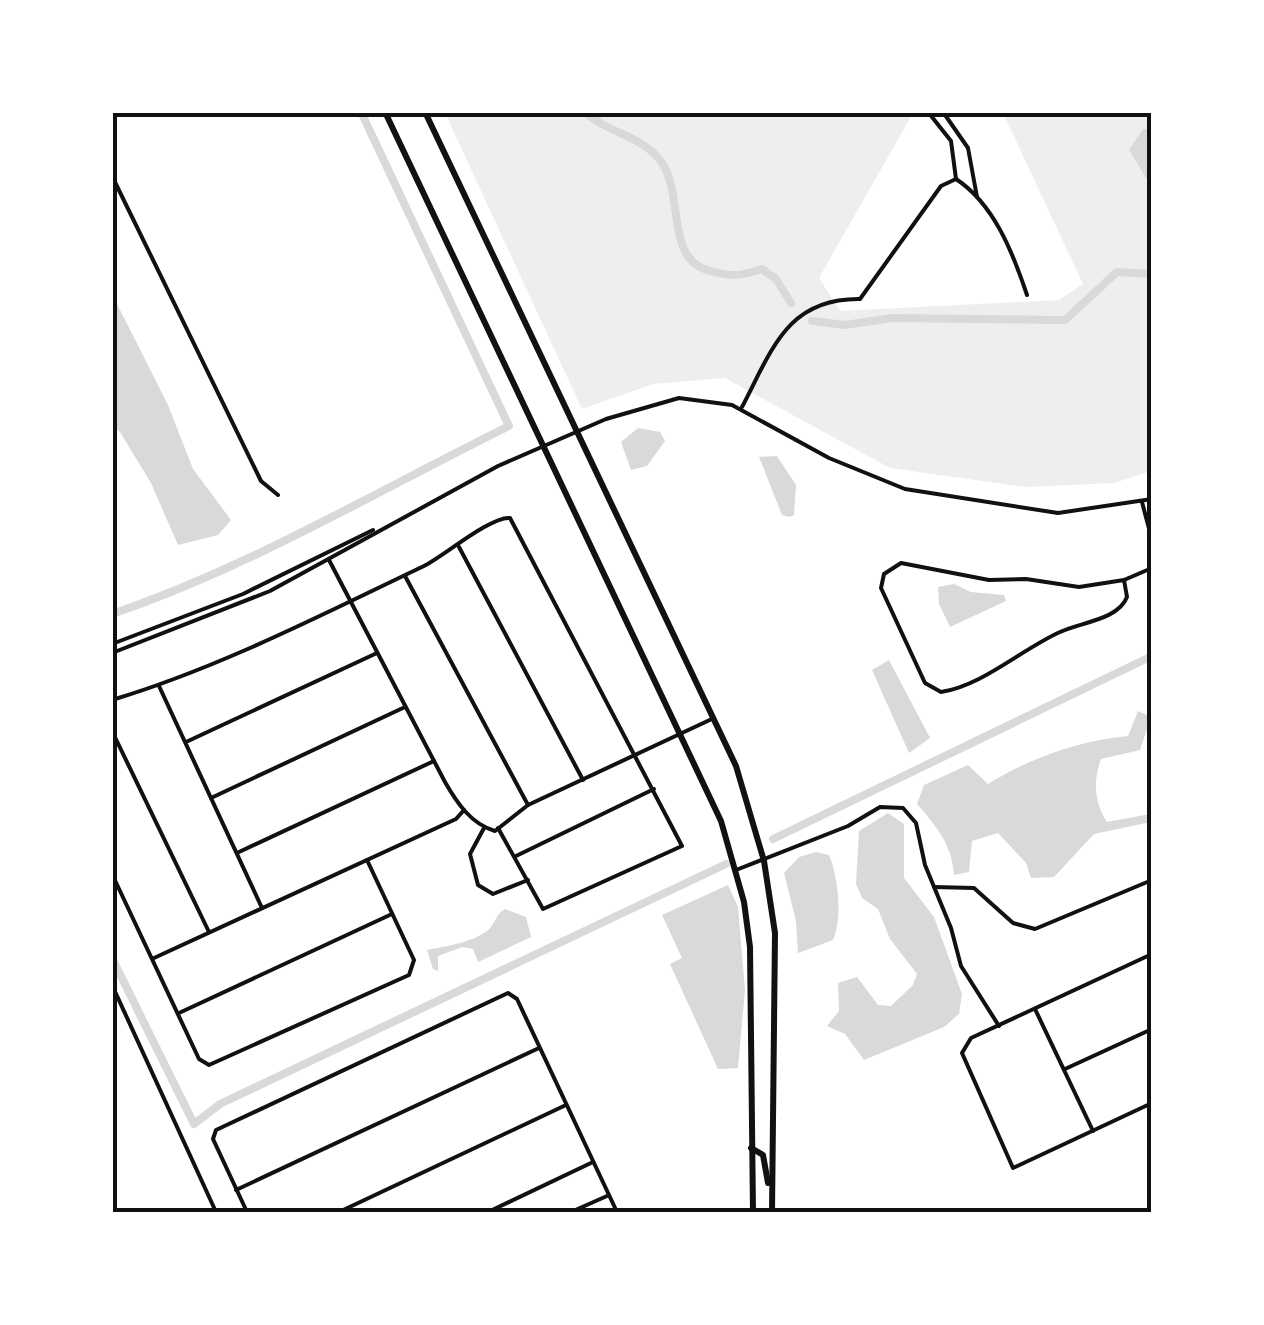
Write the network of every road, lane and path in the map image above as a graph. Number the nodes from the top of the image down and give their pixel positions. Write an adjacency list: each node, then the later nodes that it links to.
1 (385, 112): 11 (main road)
2 (424, 112): 10 (main road)
3 (928, 112): 6 (street)
4 (943, 112): 7 (street)
5 (112, 176): 12 (street)
6 (956, 179): 7 (street); 9 (street)
7 (976, 197): 8 (street)
8 (1026, 296)
9 (741, 409): 10 (street); 14 (street)
10 (577, 430): 11 (street); 29 (main road)
11 (544, 446): 15 (street); 31 (main road)
12 (278, 495)
13 (1152, 499): 14 (street)
14 (1142, 502): 16 (street)
15 (378, 529): 18 (street); 23 (street)
16 (1152, 540)
17 (458, 547): 20 (street); 33 (street); 35 (street)
18 (329, 560): 22 (street); 24 (street)
19 (1152, 568): 21 (street)
20 (404, 574): 22 (street); 38 (street)
21 (1124, 580): 21 (street)
22 (349, 600): 25 (street); 26 (street)
23 (112, 644)
24 (112, 653)
25 (376, 653): 28 (street); 32 (street)
26 (160, 686): 27 (street); 32 (street)
27 (112, 700)
28 (405, 707): 34 (street); 37 (street)
29 (714, 718): 31 (street); 45 (main road)
30 (112, 732): 53 (street)
31 (682, 734): 33 (street); 46 (main road)
32 (185, 742): 37 (street)
33 (637, 754): 35 (street); 36 (street)
34 (434, 761): 39 (street); 42 (street)
35 (583, 780): 38 (street)
36 (654, 789): 43 (street); 48 (street)
37 (211, 798): 42 (street)
38 (528, 805): 41 (street)
39 (464, 810): 40 (street); 44 (street)
40 (484, 828): 41 (street); 48 (street)
41 (498, 828): 43 (street)
42 (237, 853): 51 (street)
43 (516, 856): 48 (street)
44 (367, 860): 51 (street); 52 (street)
45 (764, 860): 46 (street); 50 (street); 68 (main road)
46 (736, 870): 66 (main road)
47 (112, 874): 55 (street)
48 (528, 880)
49 (1152, 880): 50 (street)
50 (934, 887): 59 (street)
51 (262, 908): 53 (street)
52 (392, 914): 58 (street); 58 (street)
53 (209, 932): 55 (street)
54 (1152, 954): 57 (street)
55 (153, 959): 58 (street)
56 (112, 985): 71 (street)
57 (1036, 1008): 59 (street); 62 (street)
58 (178, 1014)
59 (998, 1026): 65 (street)
60 (1152, 1029): 62 (street)
61 (539, 1048): 64 (street); 69 (street); 69 (street)
62 (1065, 1070): 65 (street)
63 (1152, 1103): 65 (street)
64 (566, 1104): 67 (street); 73 (street)
65 (1093, 1130)
66 (751, 1148): 68 (main road); 77 (main road)
67 (594, 1162): 70 (street); 74 (street)
68 (770, 1189): 78 (main road)
69 (236, 1190): 72 (street)
70 (609, 1195): 75 (street); 76 (street)
71 (216, 1212)
72 (247, 1212)
73 (339, 1212)
74 (488, 1212)
75 (570, 1212)
76 (617, 1212)
77 (753, 1212)
78 (772, 1212)

